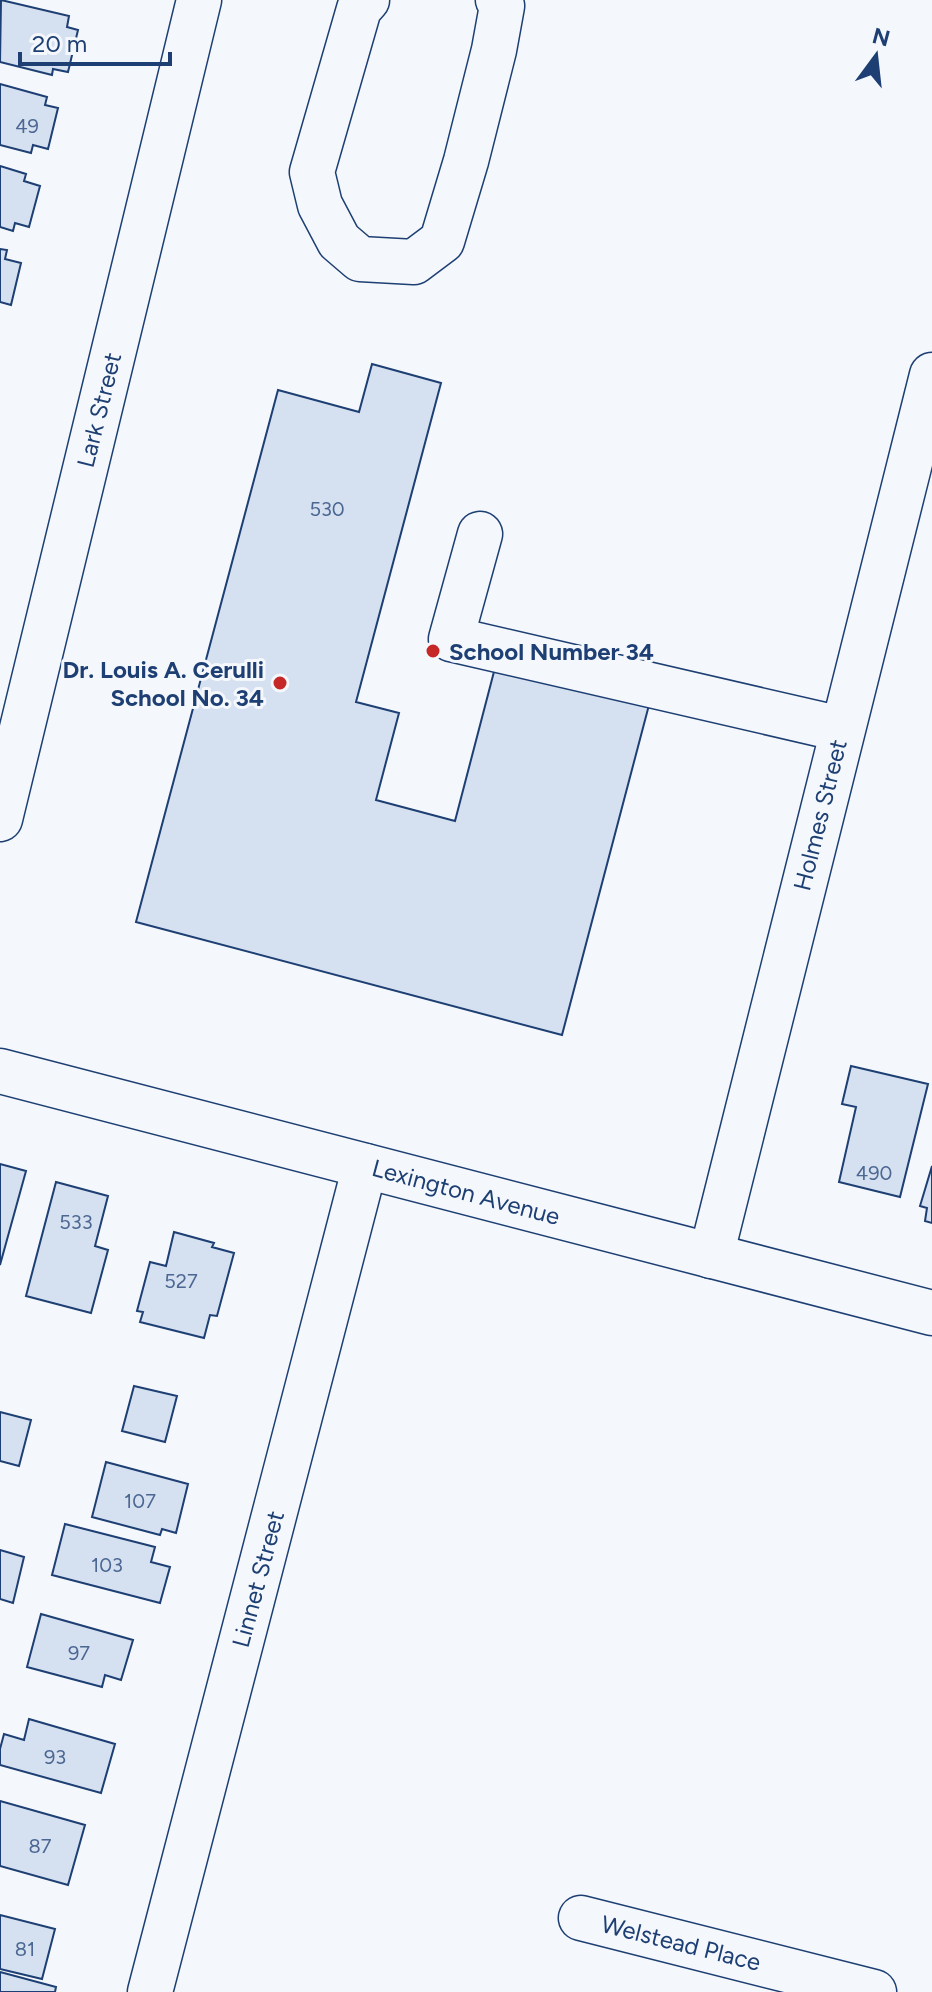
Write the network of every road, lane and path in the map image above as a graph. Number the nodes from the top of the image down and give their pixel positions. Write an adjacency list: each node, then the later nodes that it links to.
1 (199, 0): 7 (street, Lark Street)
2 (367, 0): 3 (street)
3 (498, 0)
4 (932, 375): 6 (street, Holmes Street)
5 (480, 534): 6 (street)
6 (841, 729): 10 (street, Holmes Street)
7 (0, 819)
8 (0, 1071): 9 (street, Lexington Avenue)
9 (365, 1166): 10 (street, Lexington Avenue); 13 (street, Linnet Street)
10 (711, 1256): 11 (street, Lexington Avenue)
11 (932, 1313)
12 (581, 1918): 14 (street, Welstead Place)
13 (150, 1992)
14 (874, 1992)

